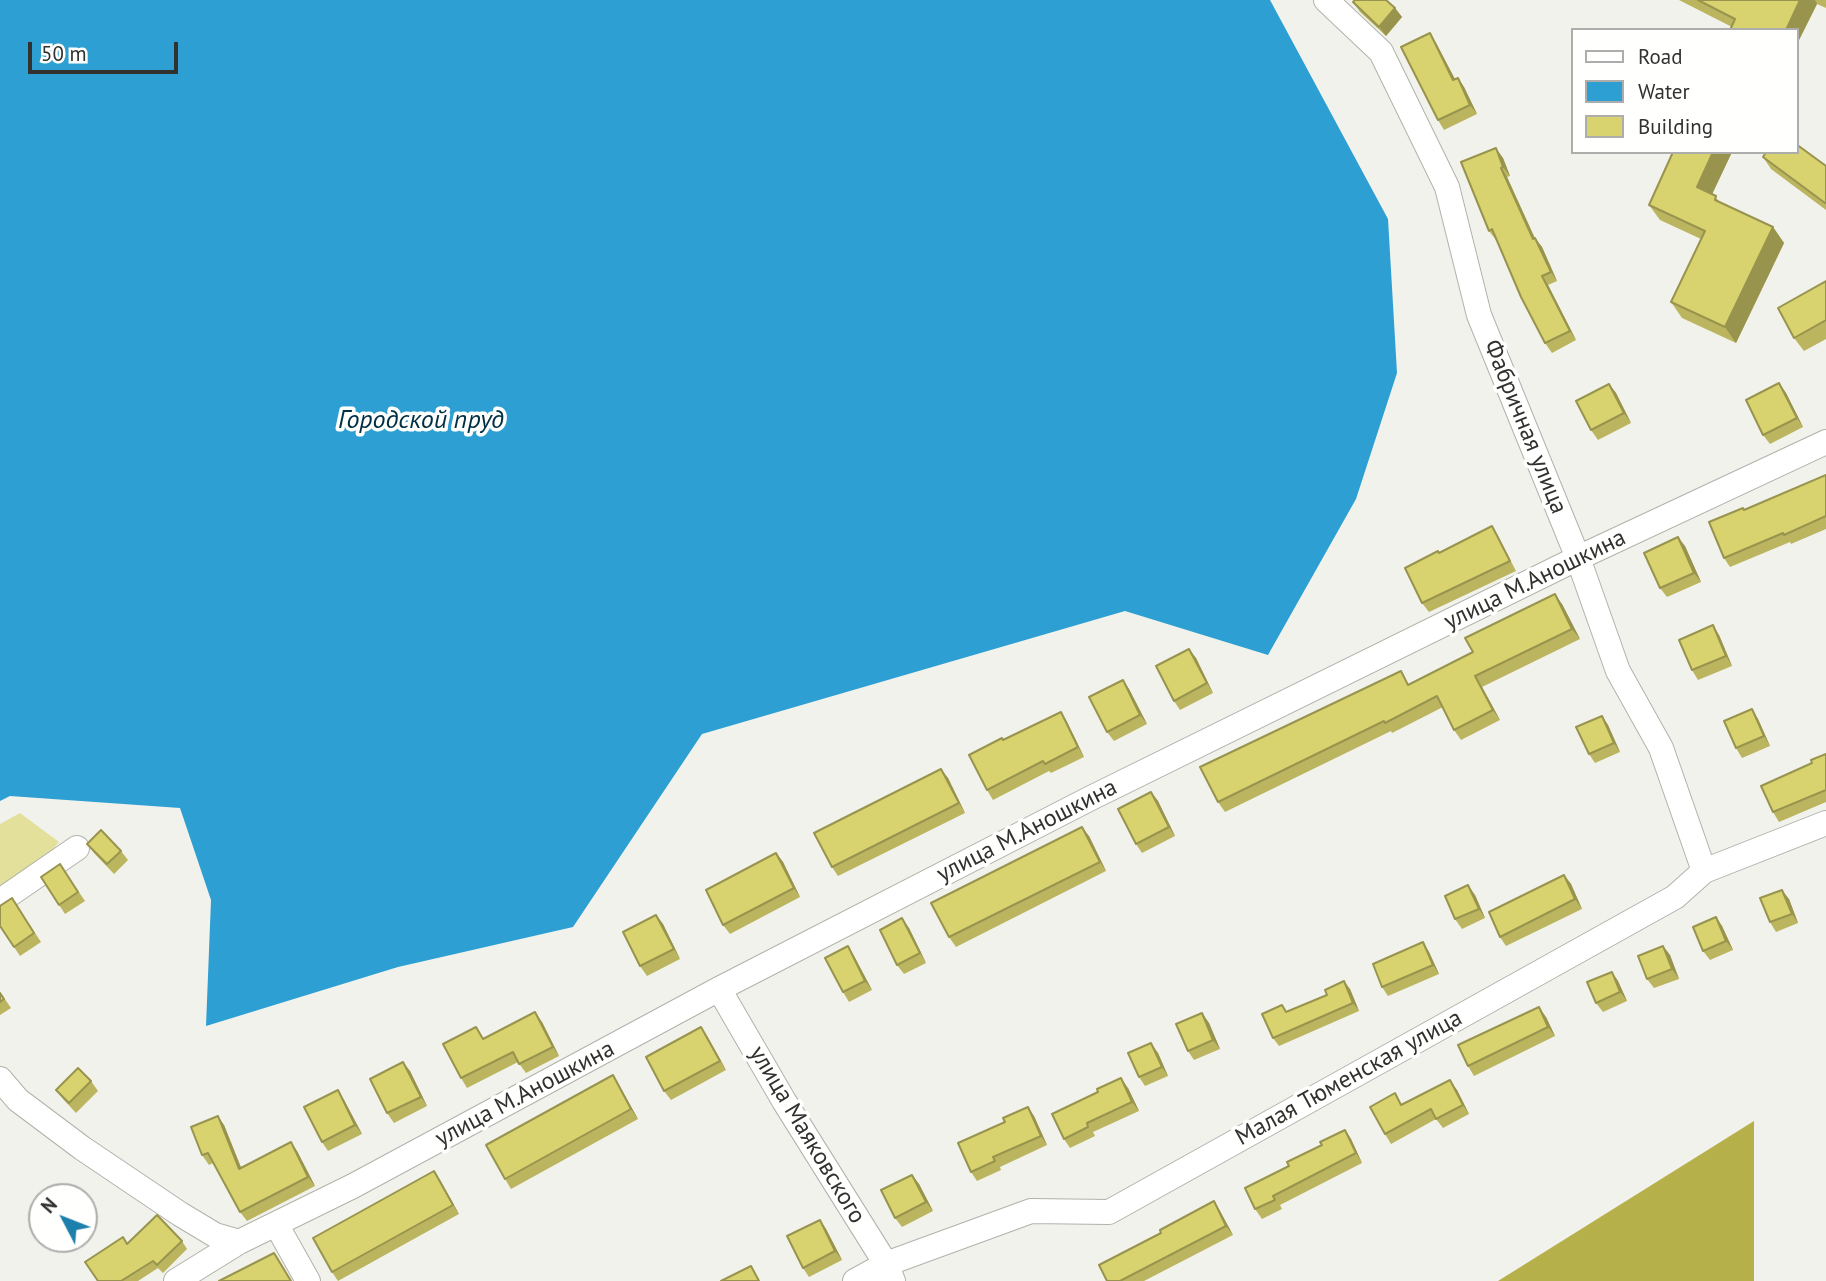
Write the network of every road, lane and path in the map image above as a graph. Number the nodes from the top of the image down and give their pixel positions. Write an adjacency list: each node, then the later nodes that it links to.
1 (1326, 0): 3 (street, Фабричная улица)
2 (1826, 442): 3 (street, улица М.Аношкина)
3 (1578, 558): 6 (street, Фабричная улица); 8 (street, улица М.Аношкина)
4 (1826, 823): 6 (street, Малая Тюменская улица)
5 (77, 848): 7 (street)
6 (1703, 871): 12 (street, Малая Тюменская улица)
7 (0, 901)
8 (719, 989): 10 (street, улица М.Аношкина); 12 (street, улица Маяковского)
9 (0, 1079): 11 (street)
10 (276, 1224): 11 (street, улица М.Аношкина); 14 (street)
11 (239, 1242): 13 (street, улица М.Аношкина)
12 (890, 1273): 15 (street, Малая Тюменская улица)
13 (176, 1281)
14 (308, 1281)
15 (855, 1281)

